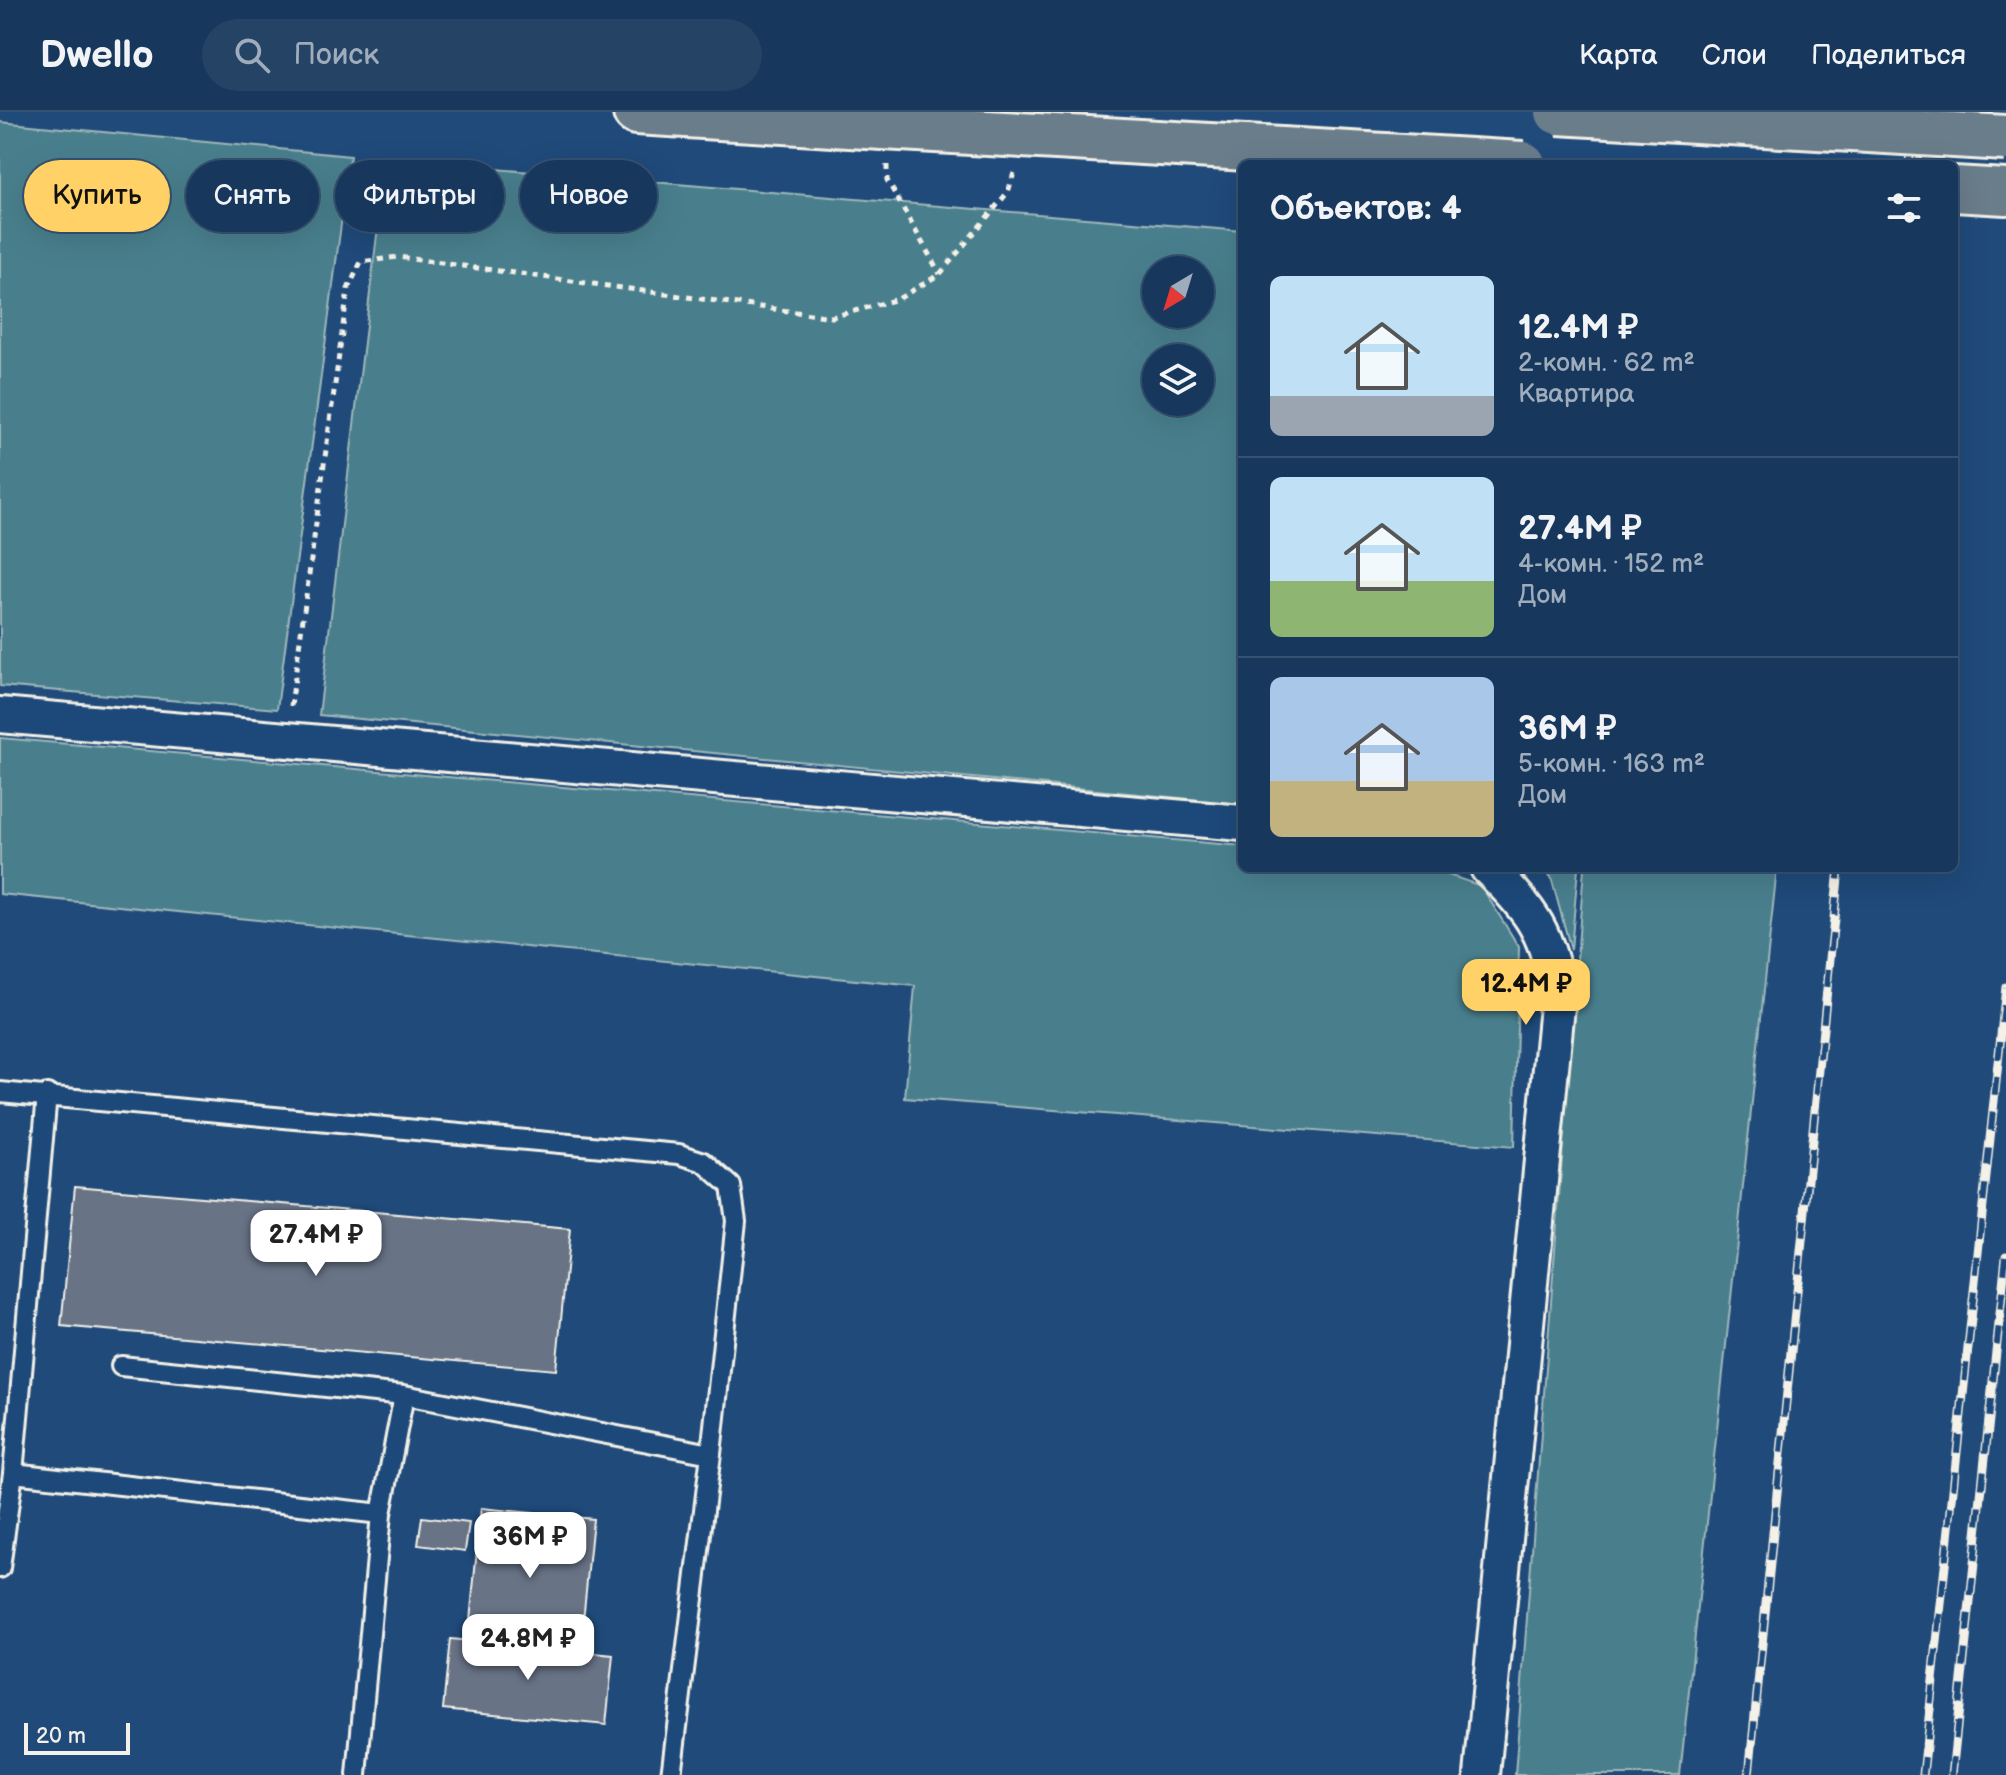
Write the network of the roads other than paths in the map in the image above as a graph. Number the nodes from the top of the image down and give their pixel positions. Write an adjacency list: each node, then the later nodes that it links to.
1 (636, 112): 4 (main road, bridge)
2 (1558, 112): 3 (main road, bridge)
3 (2006, 138)
4 (1395, 160)
5 (1958, 189): 6 (main road)
6 (2006, 192)
7 (0, 715): 8 (street)
8 (1238, 823)
9 (1492, 872): 20 (street)
10 (0, 1092): 11 (lane)
11 (47, 1094): 14 (lane); 15 (lane)
12 (121, 1366): 13 (lane)
13 (404, 1395): 14 (lane); 16 (lane)
14 (711, 1454): 19 (lane)
15 (13, 1473): 16 (lane); 17 (lane)
16 (381, 1514): 18 (lane)
17 (0, 1568)
18 (357, 1775)
19 (671, 1775)
20 (1482, 1775)

